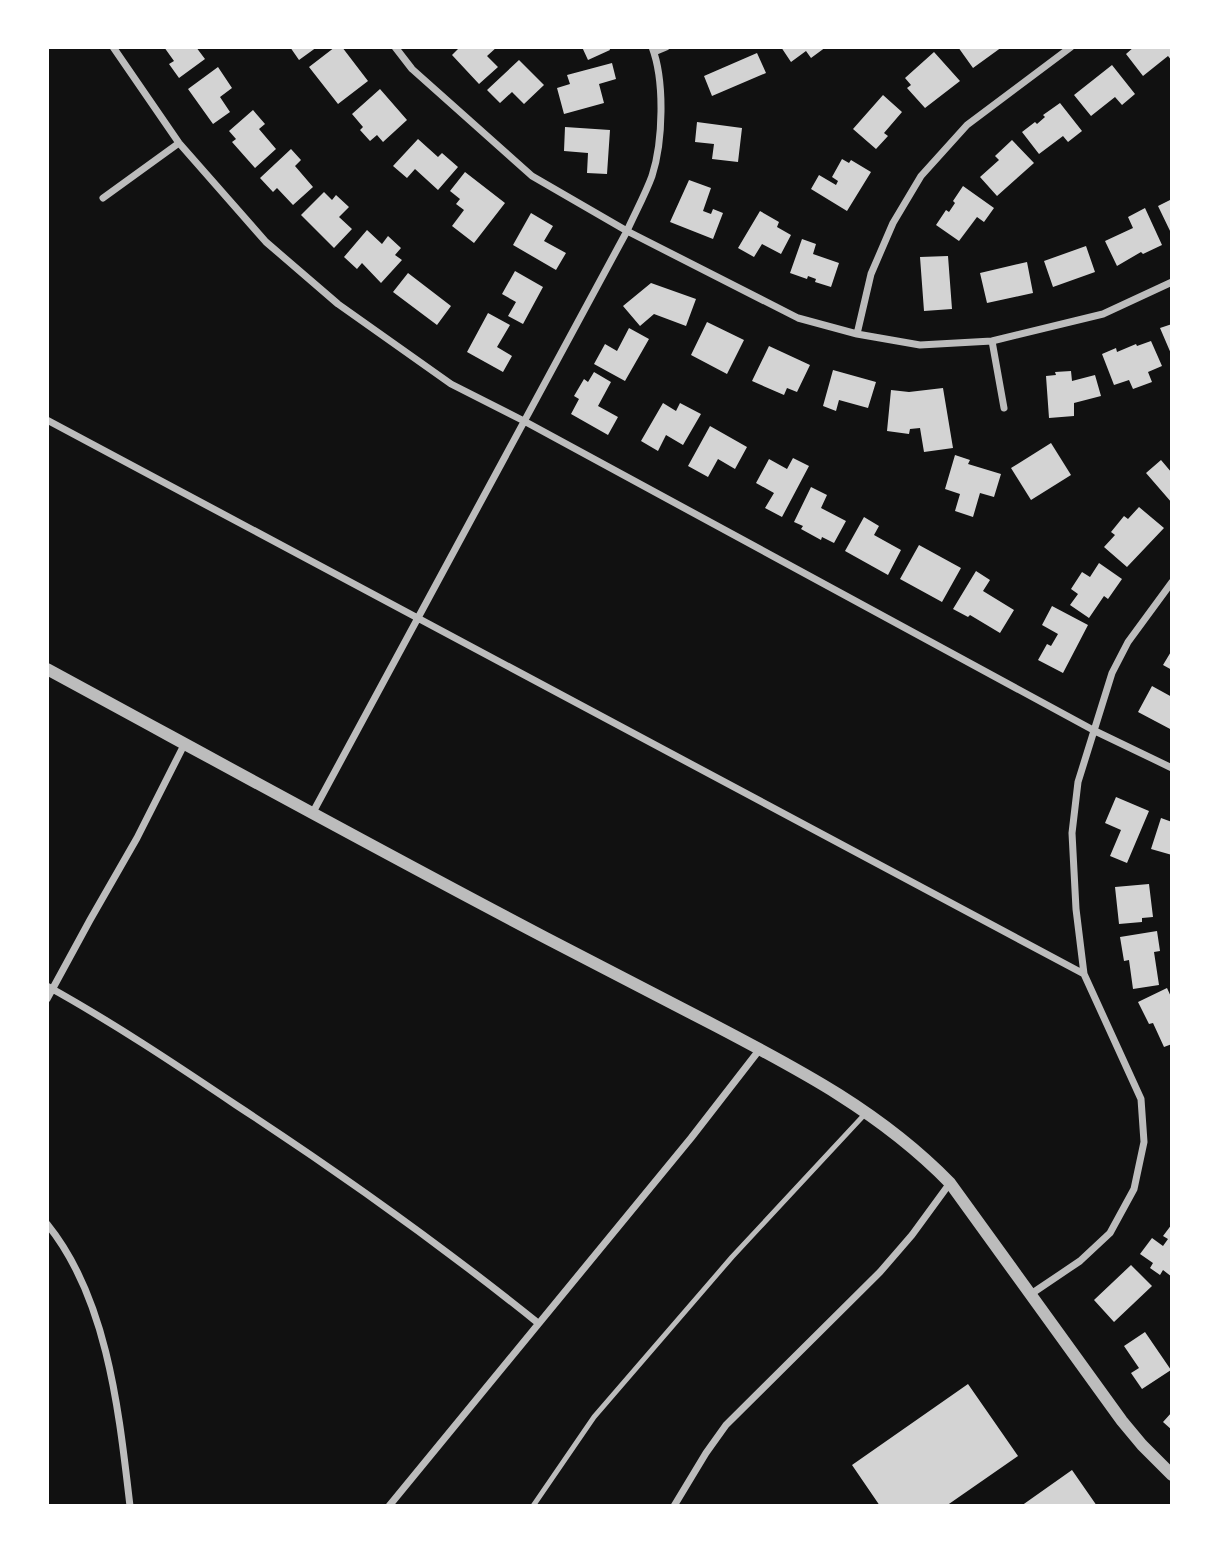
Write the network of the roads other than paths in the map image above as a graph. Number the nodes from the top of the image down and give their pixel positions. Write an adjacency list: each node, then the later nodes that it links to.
1 (113, 47): 6 (street)
2 (395, 47): 8 (street)
3 (666, 47): 5 (street)
4 (1071, 47): 10 (street)
5 (653, 49): 8 (street)
6 (179, 143): 7 (street); 14 (street)
7 (103, 198)
8 (627, 231): 10 (street); 14 (street)
9 (1172, 282): 11 (street)
10 (858, 334): 11 (street)
11 (992, 341): 12 (street)
12 (1004, 408)
13 (47, 420): 16 (street)
14 (524, 421): 16 (street); 18 (street)
15 (1172, 582): 18 (street)
16 (417, 618): 21 (street); 22 (street)
17 (47, 669): 19 (street)
18 (1095, 731): 20 (street); 22 (street)
19 (184, 745): 21 (street); 23 (street)
20 (1172, 768)
21 (312, 814): 25 (street)
22 (1084, 974): 29 (street)
23 (50, 988): 24 (street); 30 (street)
24 (47, 999)
25 (760, 1049): 26 (street); 30 (street)
26 (867, 1112): 27 (street); 34 (lane)
27 (950, 1184): 29 (street); 35 (street)
28 (47, 1224): 32 (street)
29 (1031, 1294): 31 (street)
30 (538, 1323): 33 (street)
31 (1172, 1475)
32 (130, 1506)
33 (389, 1506)
34 (533, 1506)
35 (674, 1506)

